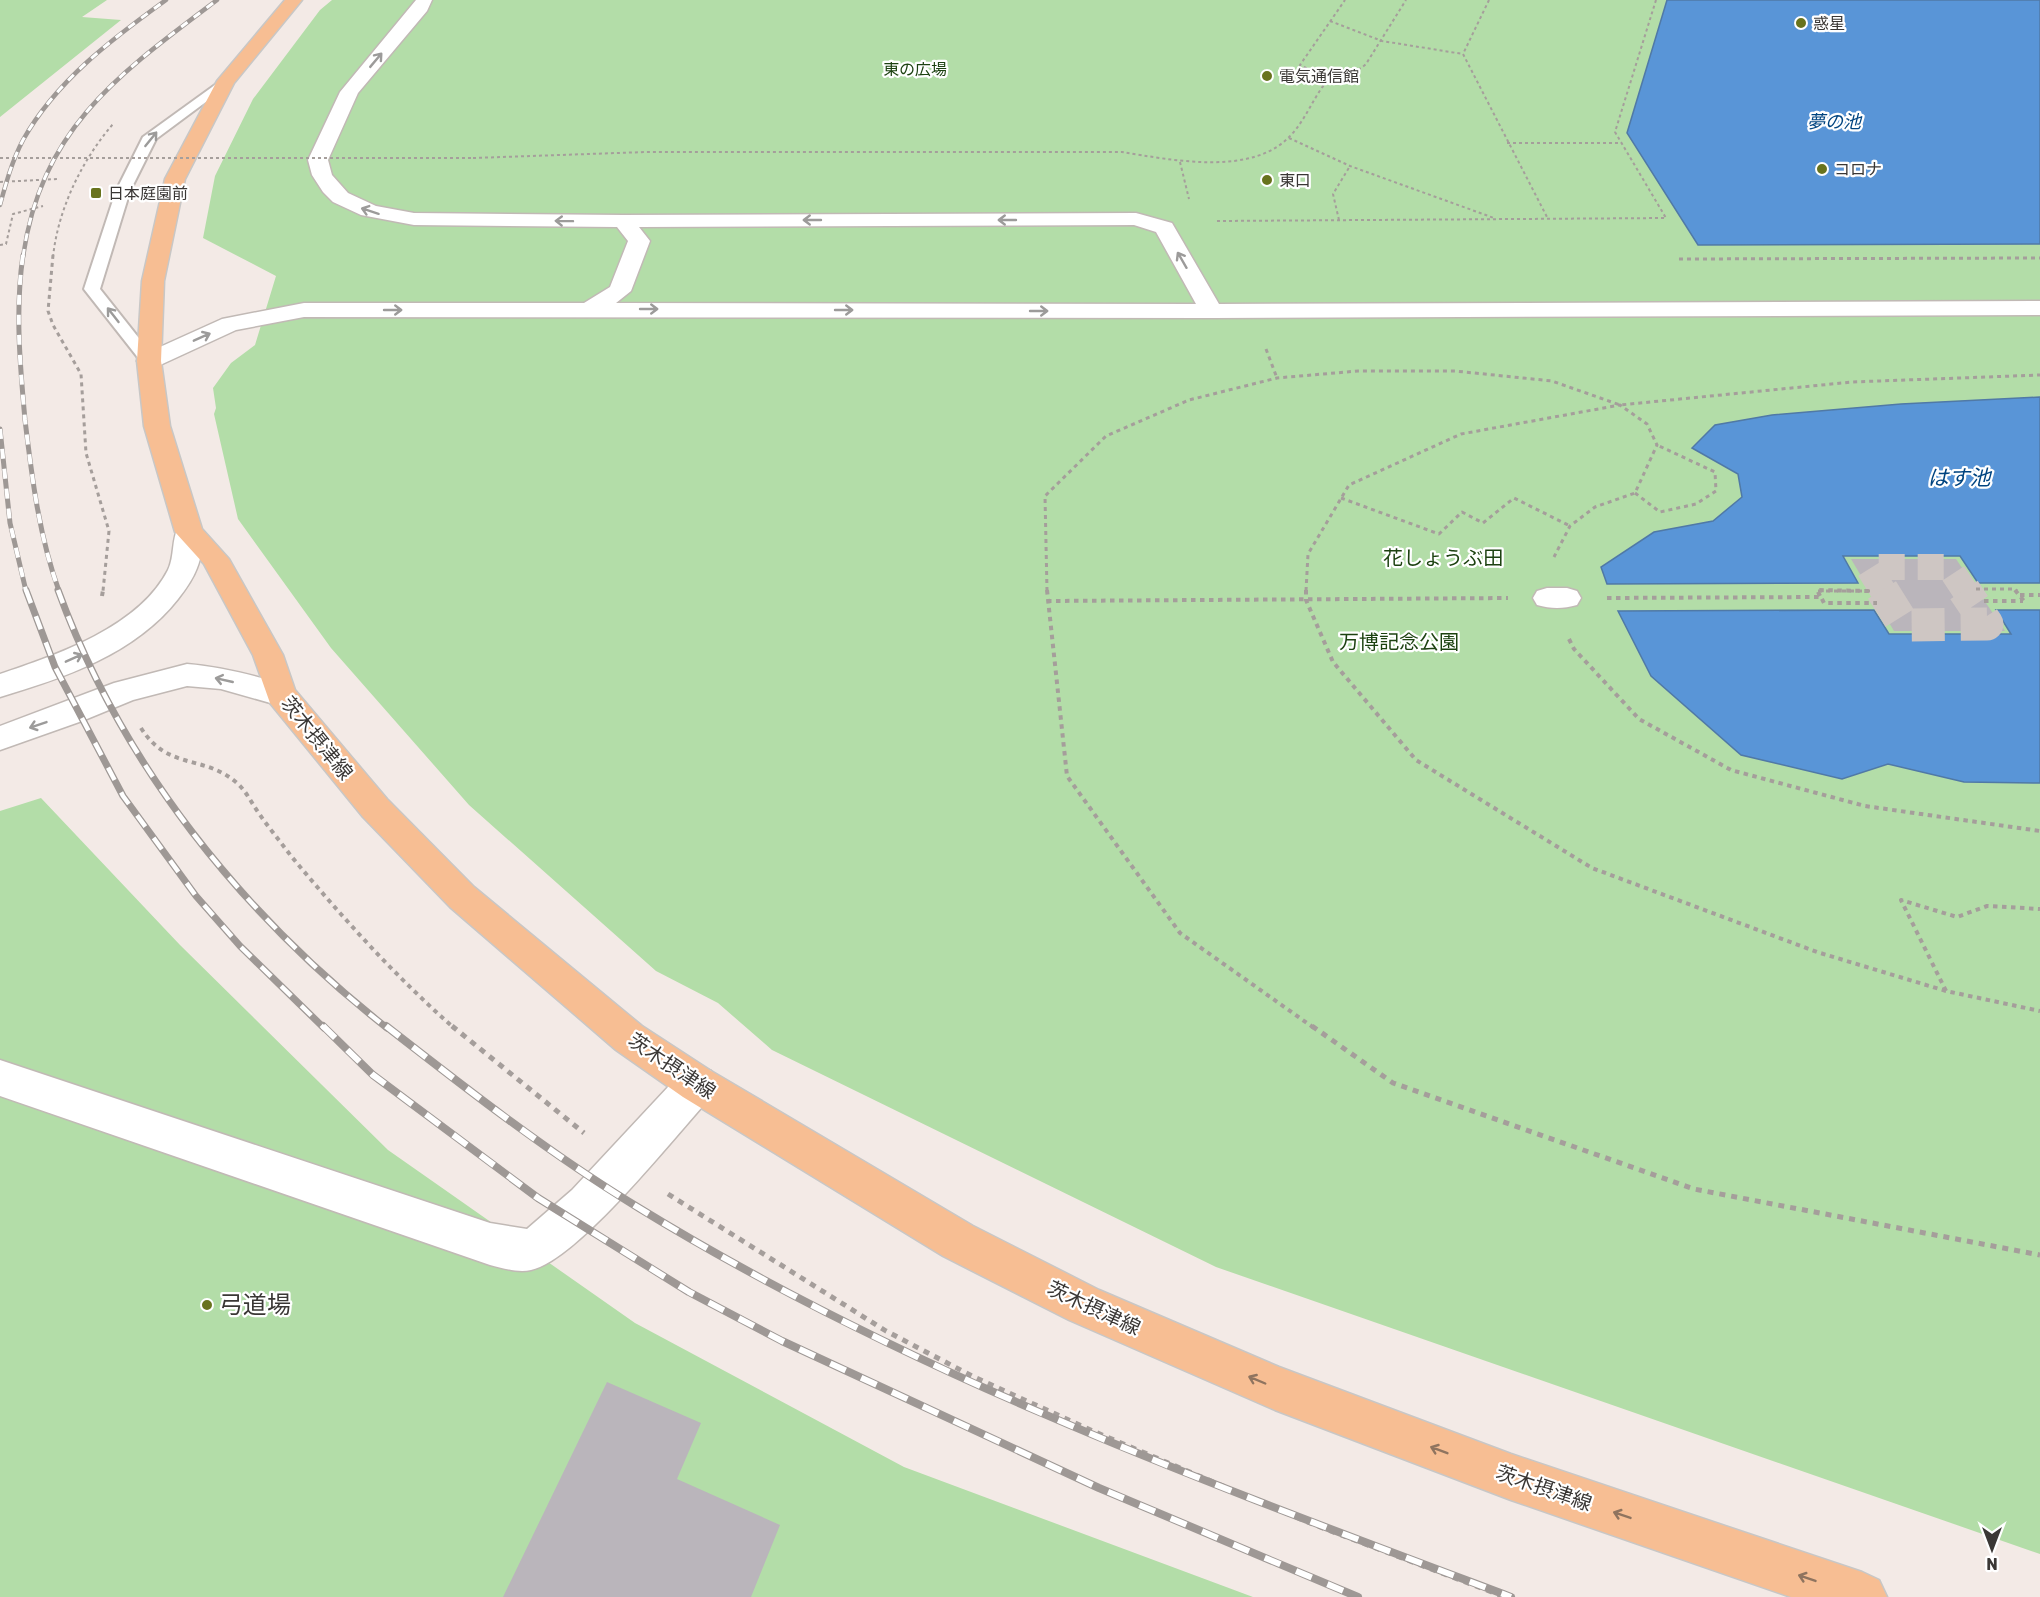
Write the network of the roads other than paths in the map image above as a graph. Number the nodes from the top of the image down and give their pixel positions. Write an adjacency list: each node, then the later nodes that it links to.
1 (294, 0): 3 (main road, 茨木摂津線)
2 (424, 0): 4 (street, one-way to 2)
3 (226, 81): 8 (main road, 茨木摂津線); 8 (lane, one-way to 3)
4 (623, 221): 6 (street); 7 (street, one-way to 4)
5 (2040, 308): 7 (street)
6 (591, 309): 7 (street, one-way to 7); 8 (street, one-way to 6)
7 (1211, 311)
8 (149, 361): 9 (main road, 茨木摂津線)
9 (189, 532): 10 (street, one-way to 9); 11 (main road, 茨木摂津線)
10 (0, 686)
11 (281, 695): 12 (street, one-way to 12); 14 (main road, 茨木摂津線)
12 (0, 738)
13 (0, 1078): 14 (street)
14 (697, 1084): 15 (main road, 茨木摂津線, one-way to 14)
15 (1862, 1597)

